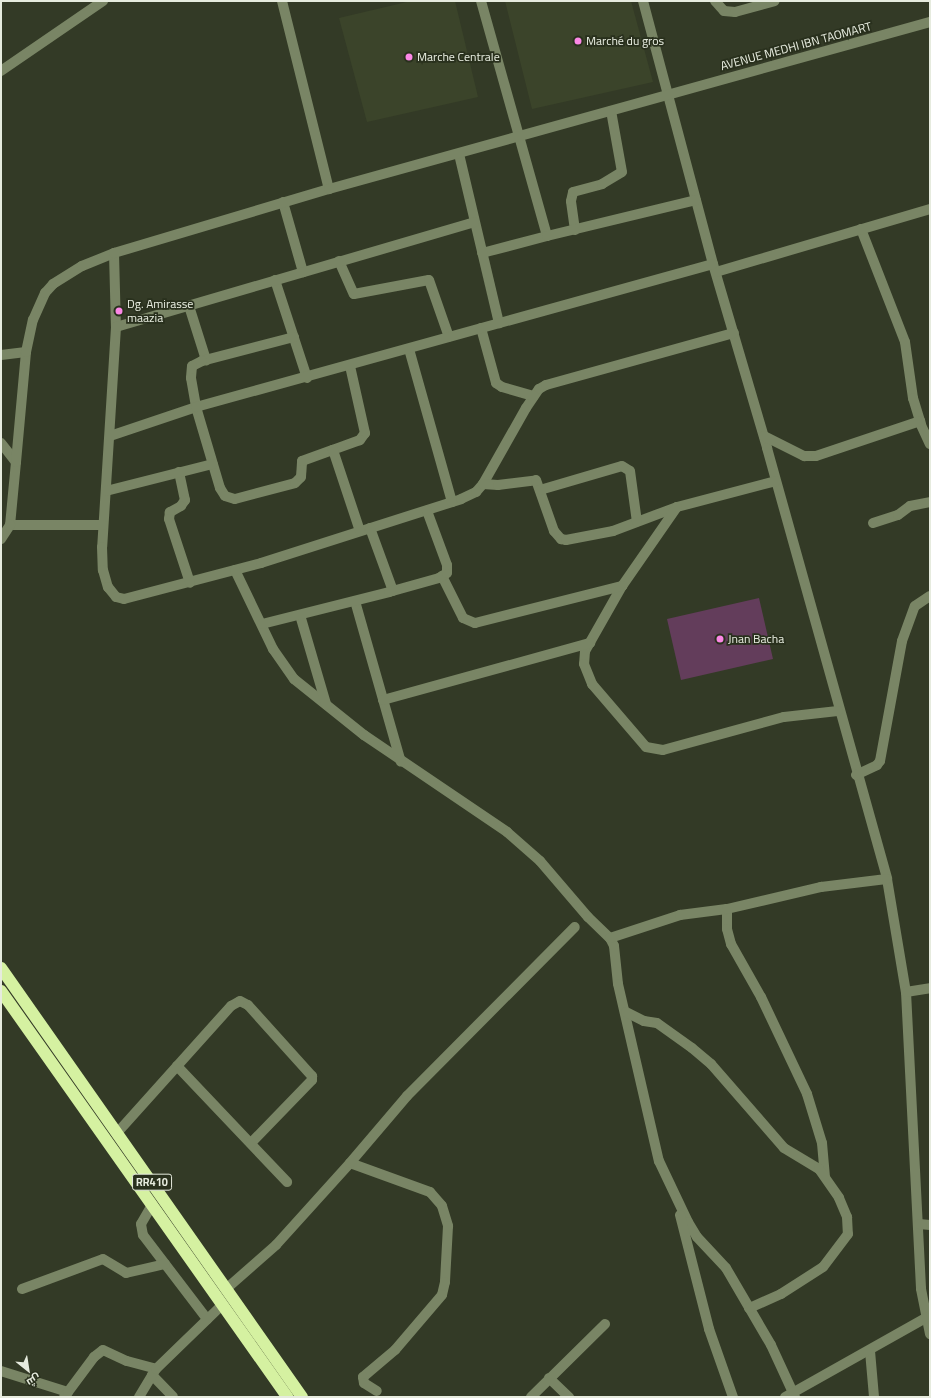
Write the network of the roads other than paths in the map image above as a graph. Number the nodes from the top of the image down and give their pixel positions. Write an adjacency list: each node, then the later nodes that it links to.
1 (103, 1): 8 (street)
2 (282, 1): 13 (street)
3 (481, 1): 11 (street)
4 (642, 1): 9 (street)
5 (715, 1): 6 (street)
6 (775, 1)
7 (930, 22): 9 (street, AVENUE MEDHI IBN TAOMART)
8 (1, 71)
9 (669, 94): 10 (street, AVENUE MEDHI IBN TAOMART); 14 (street)
10 (611, 111): 11 (street, AVENUE MEDHI IBN TAOMART); 19 (street)
11 (520, 137): 12 (street, AVENUE MEDHI IBN TAOMART); 20 (street)
12 (459, 154): 13 (street, AVENUE MEDHI IBN TAOMART); 17 (street)
13 (329, 189): 15 (street, AVENUE MEDHI IBN TAOMART)
14 (696, 200): 19 (street); 24 (street)
15 (284, 202): 21 (street, AVENUE MEDHI IBN TAOMART); 25 (street)
16 (930, 209): 18 (street)
17 (474, 222): 22 (street); 23 (street)
18 (861, 229): 24 (street); 42 (street)
19 (575, 230): 20 (street)
20 (547, 236): 22 (street)
21 (114, 253): 29 (street); 35 (street, AVENUE MEDHI IBN TAOMART)
22 (482, 253): 28 (street)
23 (339, 261): 25 (street); 33 (street)
24 (715, 268): 28 (street); 31 (street)
25 (303, 272): 26 (street)
26 (275, 280): 27 (street); 32 (street)
27 (189, 306): 29 (street); 37 (street)
28 (499, 322): 30 (street)
29 (116, 327): 43 (street)
30 (481, 328): 33 (street); 40 (street)
31 (734, 333): 40 (street); 44 (street)
32 (294, 337): 37 (street); 39 (street)
33 (450, 337): 34 (street)
34 (409, 349): 38 (street); 55 (street)
35 (26, 352): 36 (street); 48 (street, AVENUE MEDHI IBN TAOMART)
36 (1, 355)
37 (206, 360): 41 (street)
38 (350, 366): 39 (street); 47 (street)
39 (307, 378): 41 (street)
40 (534, 396): 52 (street)
41 (196, 407): 43 (street); 49 (street)
42 (920, 422): 44 (street); 46 (street)
43 (110, 436): 54 (street)
44 (764, 436): 51 (street)
45 (1, 442): 48 (street)
46 (930, 444)
47 (333, 450): 49 (street); 63 (street)
48 (16, 462): 61 (street, AVENUE MEDHI IBN TAOMART)
49 (213, 464): 50 (street)
50 (179, 472): 54 (street); 67 (street)
51 (776, 481): 57 (street); 77 (street)
52 (483, 484): 53 (street); 55 (street)
53 (540, 490): 59 (street); 59 (street)
54 (106, 491): 62 (street)
55 (452, 502): 58 (street)
56 (930, 502): 60 (street)
57 (678, 507): 59 (street); 68 (street)
58 (427, 510): 63 (street); 66 (street)
59 (637, 522)
60 (873, 523)
61 (10, 525): 62 (street); 64 (street)
62 (103, 525): 67 (street)
63 (365, 530): 65 (street); 69 (street)
64 (1, 539)
65 (235, 570): 67 (street); 73 (street)
66 (442, 576): 68 (street); 69 (street)
67 (190, 583)
68 (622, 586): 74 (street)
69 (393, 591): 71 (street)
70 (930, 596): 79 (street)
71 (355, 601): 72 (street); 75 (street)
72 (300, 615): 73 (street); 76 (street)
73 (262, 624): 76 (street)
74 (590, 643): 75 (street); 77 (street)
75 (384, 700): 78 (street)
76 (326, 704): 78 (street)
77 (838, 711): 79 (street)
78 (401, 762): 83 (street)
79 (856, 775): 80 (street)
80 (887, 879): 81 (street); 87 (street)
81 (727, 909): 83 (street); 93 (street)
82 (575, 927): 92 (street)
83 (610, 938): 88 (street)
84 (1, 968): 90 (highway, RR410)
85 (930, 988): 87 (street)
86 (1, 991): 96 (highway, RR410)
87 (906, 992): 97 (street)
88 (626, 1012): 93 (street); 95 (street)
89 (177, 1066): 90 (street); 91 (street); 91 (street)
90 (117, 1133): 101 (highway, RR410)
91 (251, 1143): 94 (street)
92 (350, 1164): 101 (street); 113 (street)
93 (825, 1176): 104 (street)
94 (287, 1182)
95 (676, 1198): 104 (street); 122 (street)
96 (152, 1205): 99 (street); 103 (highway, RR410)
97 (919, 1224): 98 (street); 102 (street)
98 (930, 1224)
99 (165, 1264): 100 (street); 106 (street)
100 (22, 1289)
101 (226, 1289): 119 (highway, RR410)
102 (926, 1304): 105 (street)
103 (222, 1305): 106 (street); 118 (highway, RR410)
104 (749, 1308): 115 (street)
105 (926, 1318): 108 (street); 109 (street)
106 (208, 1319): 111 (street)
107 (605, 1324): 112 (street)
108 (930, 1334)
109 (870, 1351): 115 (street); 123 (street)
110 (1, 1371): 114 (street)
111 (154, 1372): 114 (street); 116 (street); 117 (street)
112 (549, 1378): 120 (street); 121 (street)
113 (377, 1391)
114 (66, 1394)
115 (791, 1396)
116 (139, 1397)
117 (173, 1397)
118 (287, 1397)
119 (302, 1397)
120 (531, 1397)
121 (569, 1397)
122 (733, 1397)
123 (874, 1397)

